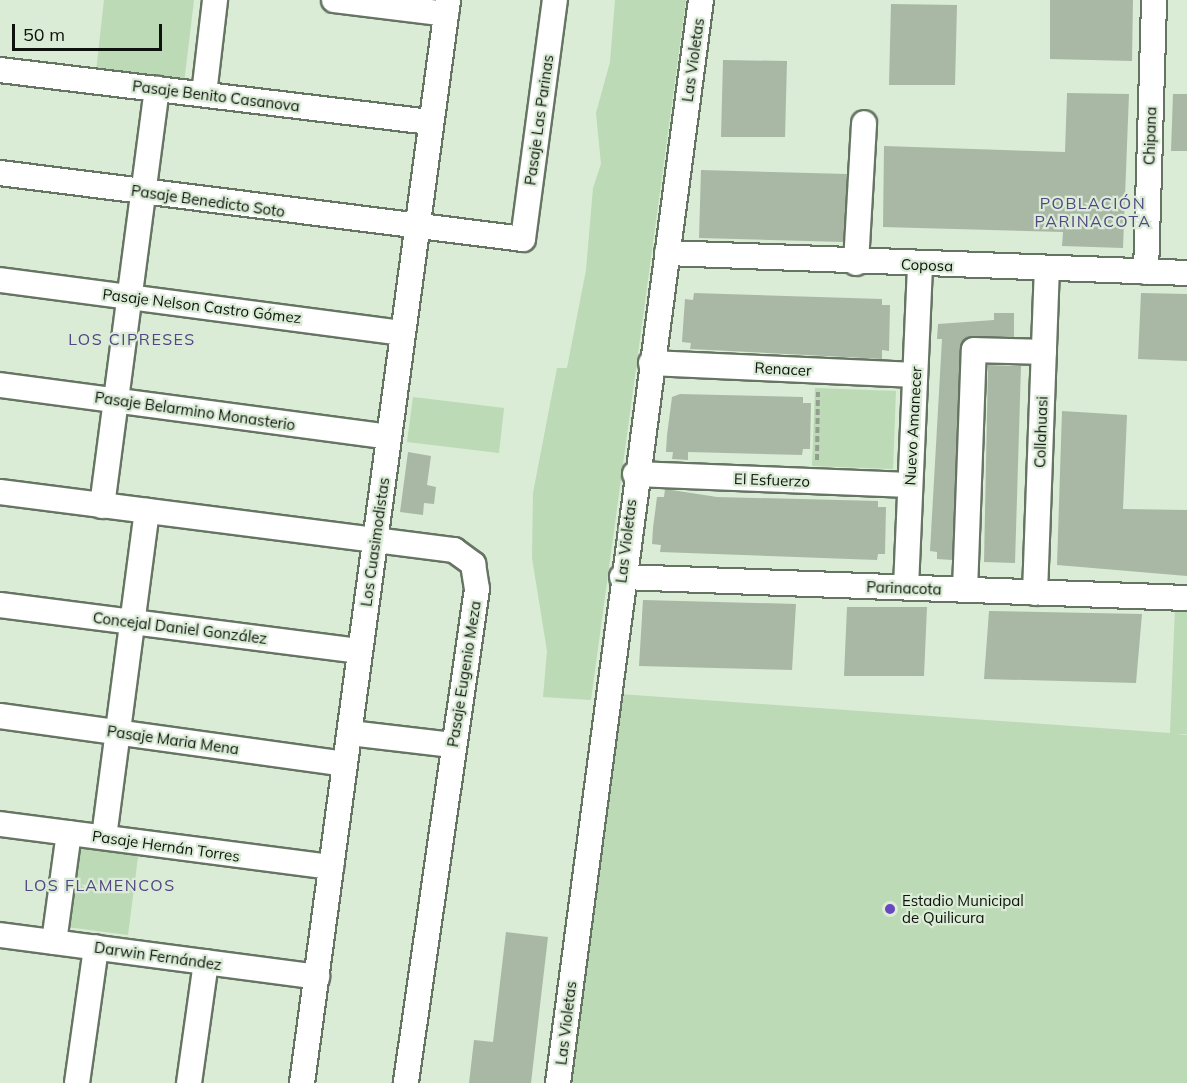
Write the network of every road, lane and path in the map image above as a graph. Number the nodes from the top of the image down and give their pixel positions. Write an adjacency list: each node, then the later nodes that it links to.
1 (215, 0): 9 (street)
2 (334, 0): 6 (street)
3 (555, 0): 14 (street, Pasaje Las Parinas)
4 (701, 0): 15 (street, Las Violetas)
5 (1154, 0): 19 (street, Chipana)
6 (447, 7): 10 (street, Los Cuasimodistas)
7 (0, 70): 8 (street, Pasaje Benito Casanova)
8 (157, 89): 9 (street, Pasaje Benito Casanova); 13 (street)
9 (204, 94): 10 (street, Pasaje Benito Casanova)
10 (432, 122): 14 (street, Los Cuasimodistas)
11 (864, 123): 16 (street)
12 (0, 173): 13 (street, Pasaje Benedicto Soto)
13 (143, 192): 14 (street, Pasaje Benedicto Soto); 22 (street)
14 (417, 229): 23 (street, Los Cuasimodistas)
15 (666, 253): 16 (street, Coposa); 25 (street, Las Violetas)
16 (856, 263): 17 (street, Coposa)
17 (920, 265): 18 (street, Coposa); 27 (street, Nuevo Amanecer)
18 (1047, 270): 19 (street, Coposa); 24 (street, Collahuasi)
19 (1146, 272): 20 (street, Coposa)
20 (1187, 273)
21 (0, 280): 22 (street, Pasaje Nelson Castro Gómez)
22 (130, 297): 23 (street, Pasaje Nelson Castro Gómez); 29 (street)
23 (403, 333): 30 (street, Los Cuasimodistas)
24 (1044, 352): 40 (street); 41 (street, Collahuasi)
25 (651, 363): 26 (street, Renacer); 31 (street, Las Violetas)
26 (818, 370): 27 (street, Renacer); 32 (path)
27 (915, 375): 33 (street, Nuevo Amanecer)
28 (0, 385): 29 (street, Pasaje Belarmino Monasterio)
29 (116, 401): 30 (street, Pasaje Belarmino Monasterio); 35 (street)
30 (389, 437): 37 (street, Los Cuasimodistas)
31 (635, 474): 32 (street, El Esfuerzo); 38 (street, Las Violetas)
32 (816, 482): 33 (street, El Esfuerzo)
33 (910, 485): 39 (street, Nuevo Amanecer)
34 (0, 492): 35 (street, Pasaje Eugenio Meza)
35 (102, 506): 36 (street, Pasaje Eugenio Meza)
36 (147, 511): 37 (street, Pasaje Eugenio Meza); 44 (street)
37 (375, 541): 45 (street, Los Cuasimodistas); 49 (street, Pasaje Eugenio Meza)
38 (622, 577): 39 (street, Parinacota); 64 (street, Las Violetas)
39 (906, 588): 40 (street, Parinacota)
40 (964, 590): 41 (street, Parinacota)
41 (1035, 593): 42 (street, Parinacota)
42 (1187, 598)
43 (0, 605): 44 (street, Concejal Daniel González)
44 (132, 621): 45 (street, Concejal Daniel González); 47 (street)
45 (360, 651): 48 (street, Los Cuasimodistas)
46 (0, 716): 47 (street, Pasaje Maria Mena)
47 (117, 733): 50 (street, Pasaje Maria Mena); 53 (street)
48 (350, 733): 49 (street); 50 (street, Los Cuasimodistas)
49 (452, 746): 63 (street, Pasaje Eugenio Meza)
50 (345, 764): 54 (street, Los Cuasimodistas)
51 (0, 824): 52 (street, Pasaje Hernán Torres)
52 (69, 833): 53 (street, Pasaje Hernán Torres); 56 (street)
53 (104, 837): 54 (street, Pasaje Hernán Torres)
54 (331, 867): 59 (street, Los Cuasimodistas)
55 (0, 935): 56 (street, Darwin Fernández)
56 (54, 942): 57 (street, Darwin Fernández)
57 (96, 947): 58 (street, Darwin Fernández); 60 (street)
58 (206, 962): 59 (street, Darwin Fernández); 61 (street)
59 (316, 977): 62 (street, Los Cuasimodistas)
60 (77, 1083)
61 (189, 1083)
62 (302, 1083)
63 (406, 1083)
64 (558, 1083)

